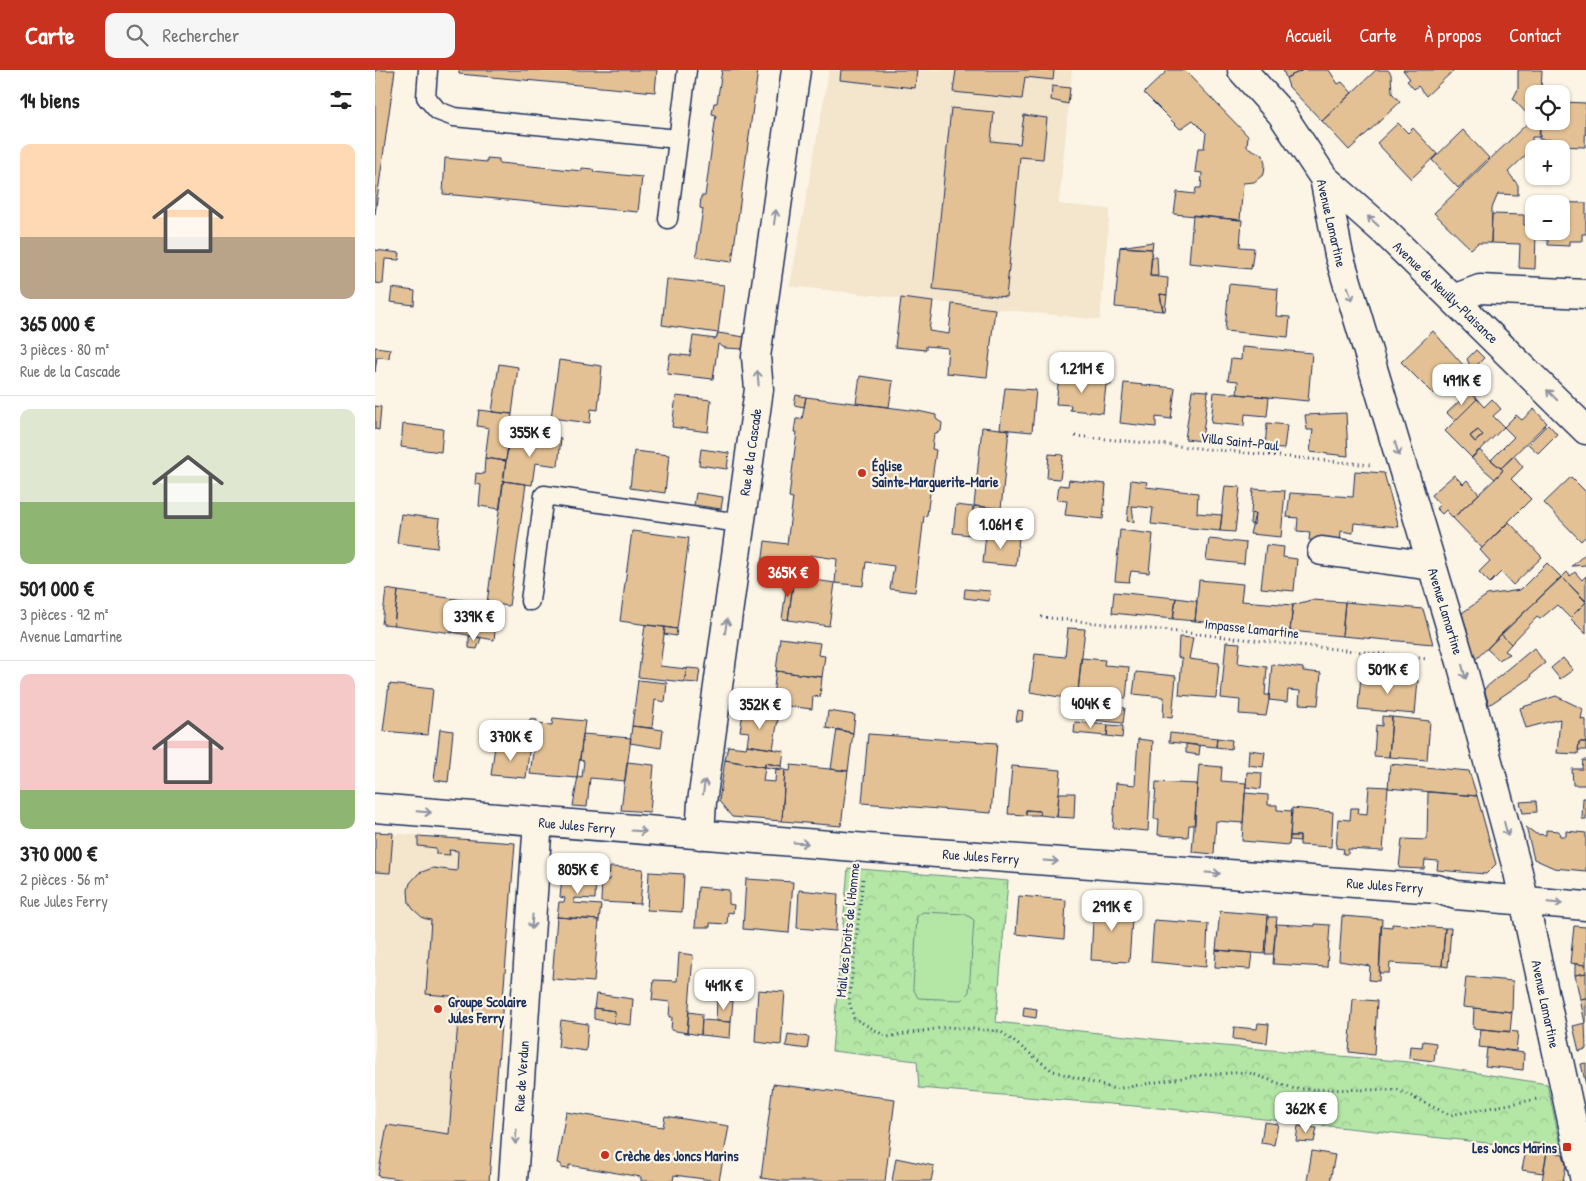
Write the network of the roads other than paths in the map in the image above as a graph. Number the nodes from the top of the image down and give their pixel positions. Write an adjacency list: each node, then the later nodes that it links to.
1 (428, 70): 5 (lane)
2 (687, 70): 5 (lane)
3 (795, 70): 11 (street, Rue de la Cascade, one-way to 3)
4 (1242, 70): 6 (street, Avenue Lamartine)
5 (678, 139): 7 (lane)
6 (1325, 178): 9 (street, Avenue de Neuilly-Plaisance, one-way to 6); 13 (street, Avenue Lamartine, one-way to 13)
7 (668, 219)
8 (1586, 294): 9 (street)
9 (1453, 299): 10 (street, Avenue de Neuilly-Plaisance, one-way to 9)
10 (1586, 430)
11 (740, 523): 14 (lane); 17 (street, Rue de la Cascade, one-way to 11)
12 (1322, 551): 13 (street)
13 (1432, 566): 18 (street, Avenue Lamartine, one-way to 18)
14 (530, 601)
15 (375, 808): 16 (street, Rue Jules Ferry, one-way to 16)
16 (538, 821): 17 (street, Rue Jules Ferry, one-way to 17); 20 (street, Rue de Verdun, one-way to 20)
17 (700, 835): 18 (street, Rue Jules Ferry, one-way to 18)
18 (1524, 900): 19 (street, Rue Jules Ferry, one-way to 19); 21 (street, Avenue Lamartine)
19 (1586, 906)
20 (513, 1181)
21 (1585, 1181)

